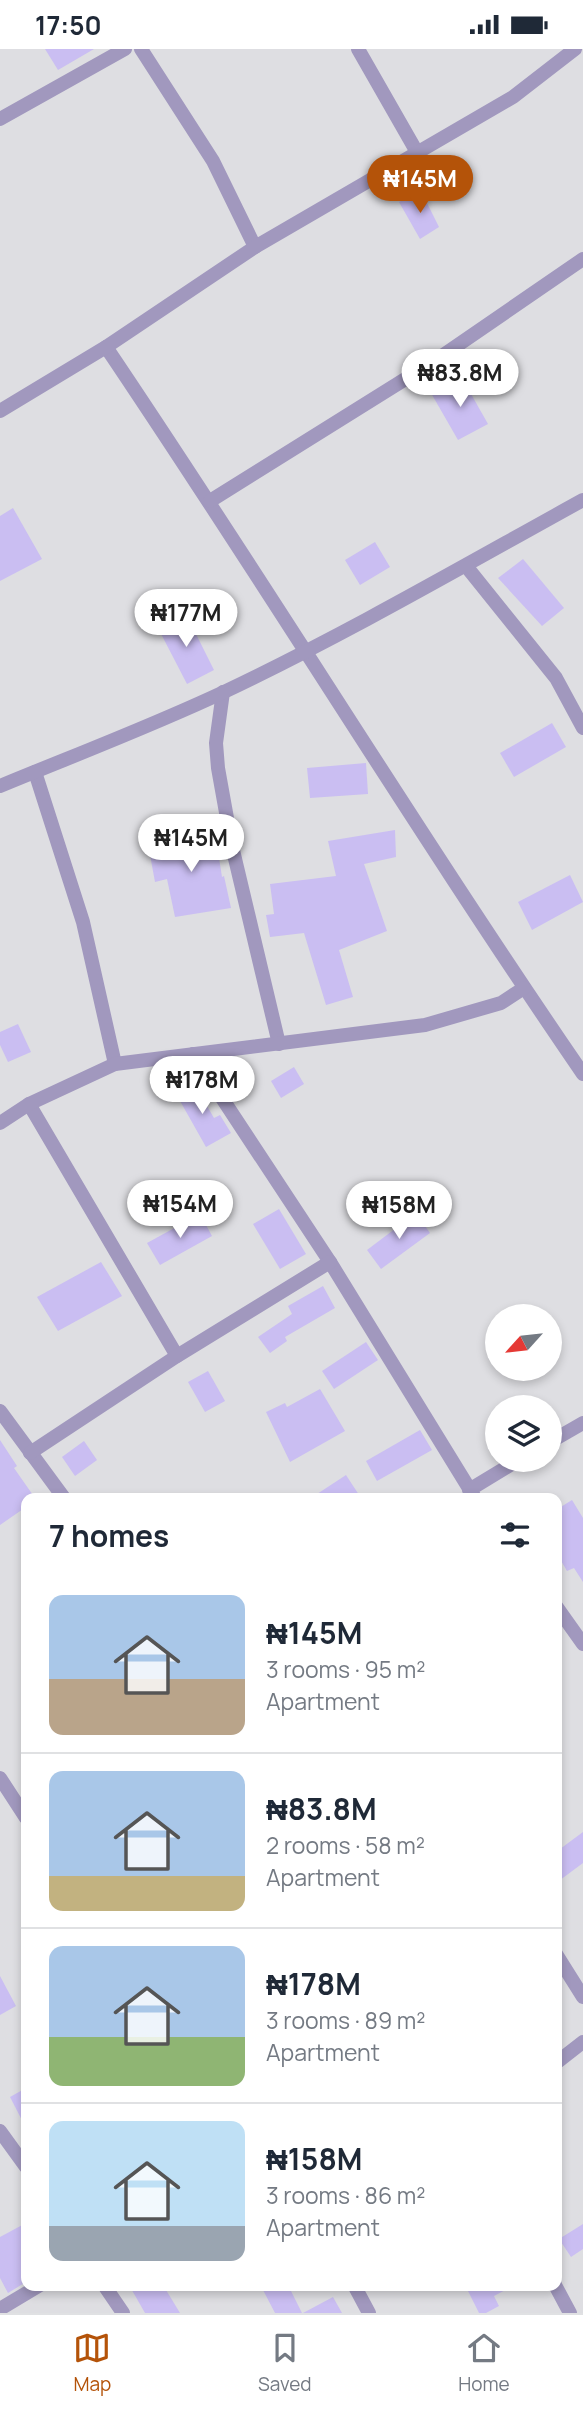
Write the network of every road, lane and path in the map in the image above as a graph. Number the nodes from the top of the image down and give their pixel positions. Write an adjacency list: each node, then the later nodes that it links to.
1 (125, 49): 5 (street)
2 (141, 49): 7 (street)
3 (358, 49): 6 (street)
4 (575, 49): 6 (street)
5 (0, 119)
6 (418, 154): 7 (street)
7 (255, 247): 9 (street)
8 (583, 259): 12 (street)
9 (106, 347): 10 (street); 12 (street)
10 (0, 411)
11 (583, 500): 13 (street)
12 (210, 501): 14 (street)
13 (466, 566): 14 (street); 16 (street)
14 (306, 652): 15 (street); 19 (street)
15 (223, 692): 17 (street); 20 (street)
16 (583, 728)
17 (35, 772): 18 (street); 22 (street)
18 (0, 786)
19 (524, 988): 20 (street); 23 (street)
20 (279, 1044): 21 (street)
21 (193, 1053): 22 (street); 26 (street)
22 (115, 1064): 24 (street)
23 (583, 1074)
24 (29, 1104): 25 (street); 27 (street)
25 (0, 1123)
26 (330, 1262): 27 (street); 34 (street)
27 (177, 1356): 31 (street)
28 (0, 1411): 31 (street)
29 (583, 1423): 30 (street)
30 (562, 1435)
31 (30, 1453): 33 (street)
32 (502, 1472): 35 (street)
33 (60, 1493)
34 (471, 1493)
35 (473, 1493)
36 (562, 1614): 38 (street)
37 (583, 1615): 38 (street)
38 (570, 1624): 39 (street)
39 (583, 1644)
40 (0, 1778): 41 (street)
41 (21, 1810)
42 (562, 1964): 43 (street)
43 (583, 1997)
44 (583, 2042): 45 (street)
45 (562, 2058)
46 (0, 2131): 47 (street)
47 (21, 2160)
48 (30, 2291): 52 (street)
49 (108, 2291): 54 (street)
50 (357, 2291): 55 (street)
51 (559, 2291): 56 (street)
52 (0, 2308)
53 (583, 2308): 56 (street)
54 (123, 2313)
55 (369, 2313)
56 (573, 2313)

